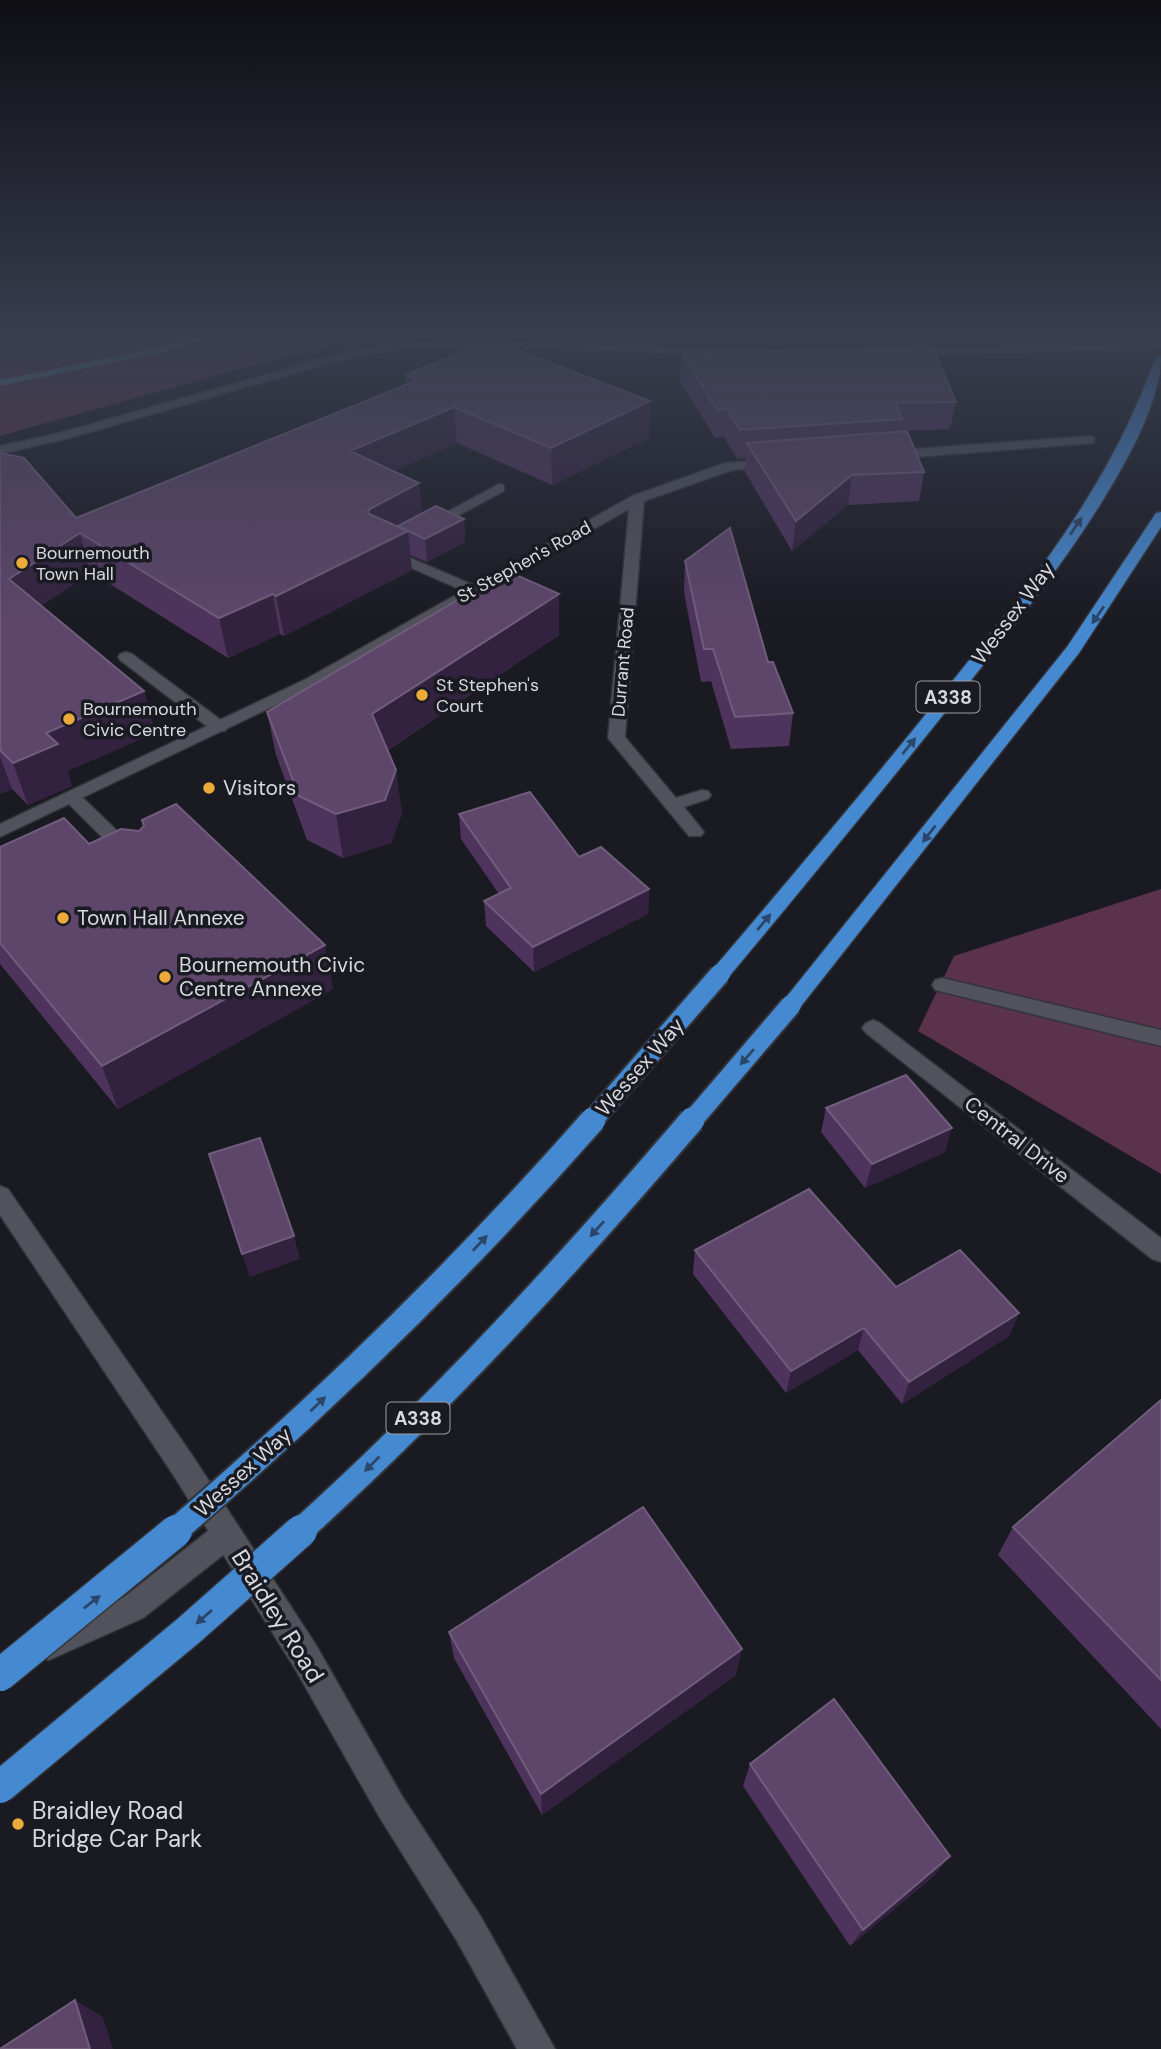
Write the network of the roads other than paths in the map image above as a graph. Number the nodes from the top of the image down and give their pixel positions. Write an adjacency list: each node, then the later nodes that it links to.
1 (84, 430): 4 (street)
2 (1135, 430): 26 (highway, Wessex Way / A338, one-way to 2, bridge)
3 (1090, 440): 5 (street)
4 (0, 450)
5 (868, 456)
6 (785, 462): 8 (street, St Stephen's Road)
7 (499, 488): 10 (street)
8 (637, 499): 10 (street, St Stephen's Road); 15 (street, Durrant Road)
9 (1161, 516): 27 (highway, A338, one-way to 27, bridge)
10 (473, 590): 12 (street, St Stephen's Road)
11 (126, 657): 12 (street)
12 (219, 727): 14 (street, St Stephen's Road)
13 (702, 795): 15 (street)
14 (72, 797): 16 (street, St Stephen's Road); 18 (street)
15 (672, 805): 17 (street, Durrant Road)
16 (0, 831)
17 (695, 832)
18 (145, 868)
19 (942, 985): 21 (street)
20 (873, 1028): 23 (street, Central Drive)
21 (1161, 1038)
22 (0, 1196): 24 (street, Braidley Road)
23 (1161, 1252)
24 (227, 1534): 25 (street); 28 (street, Braidley Road)
25 (0, 1657)
26 (0, 1675)
27 (0, 1787)
28 (537, 2049)

